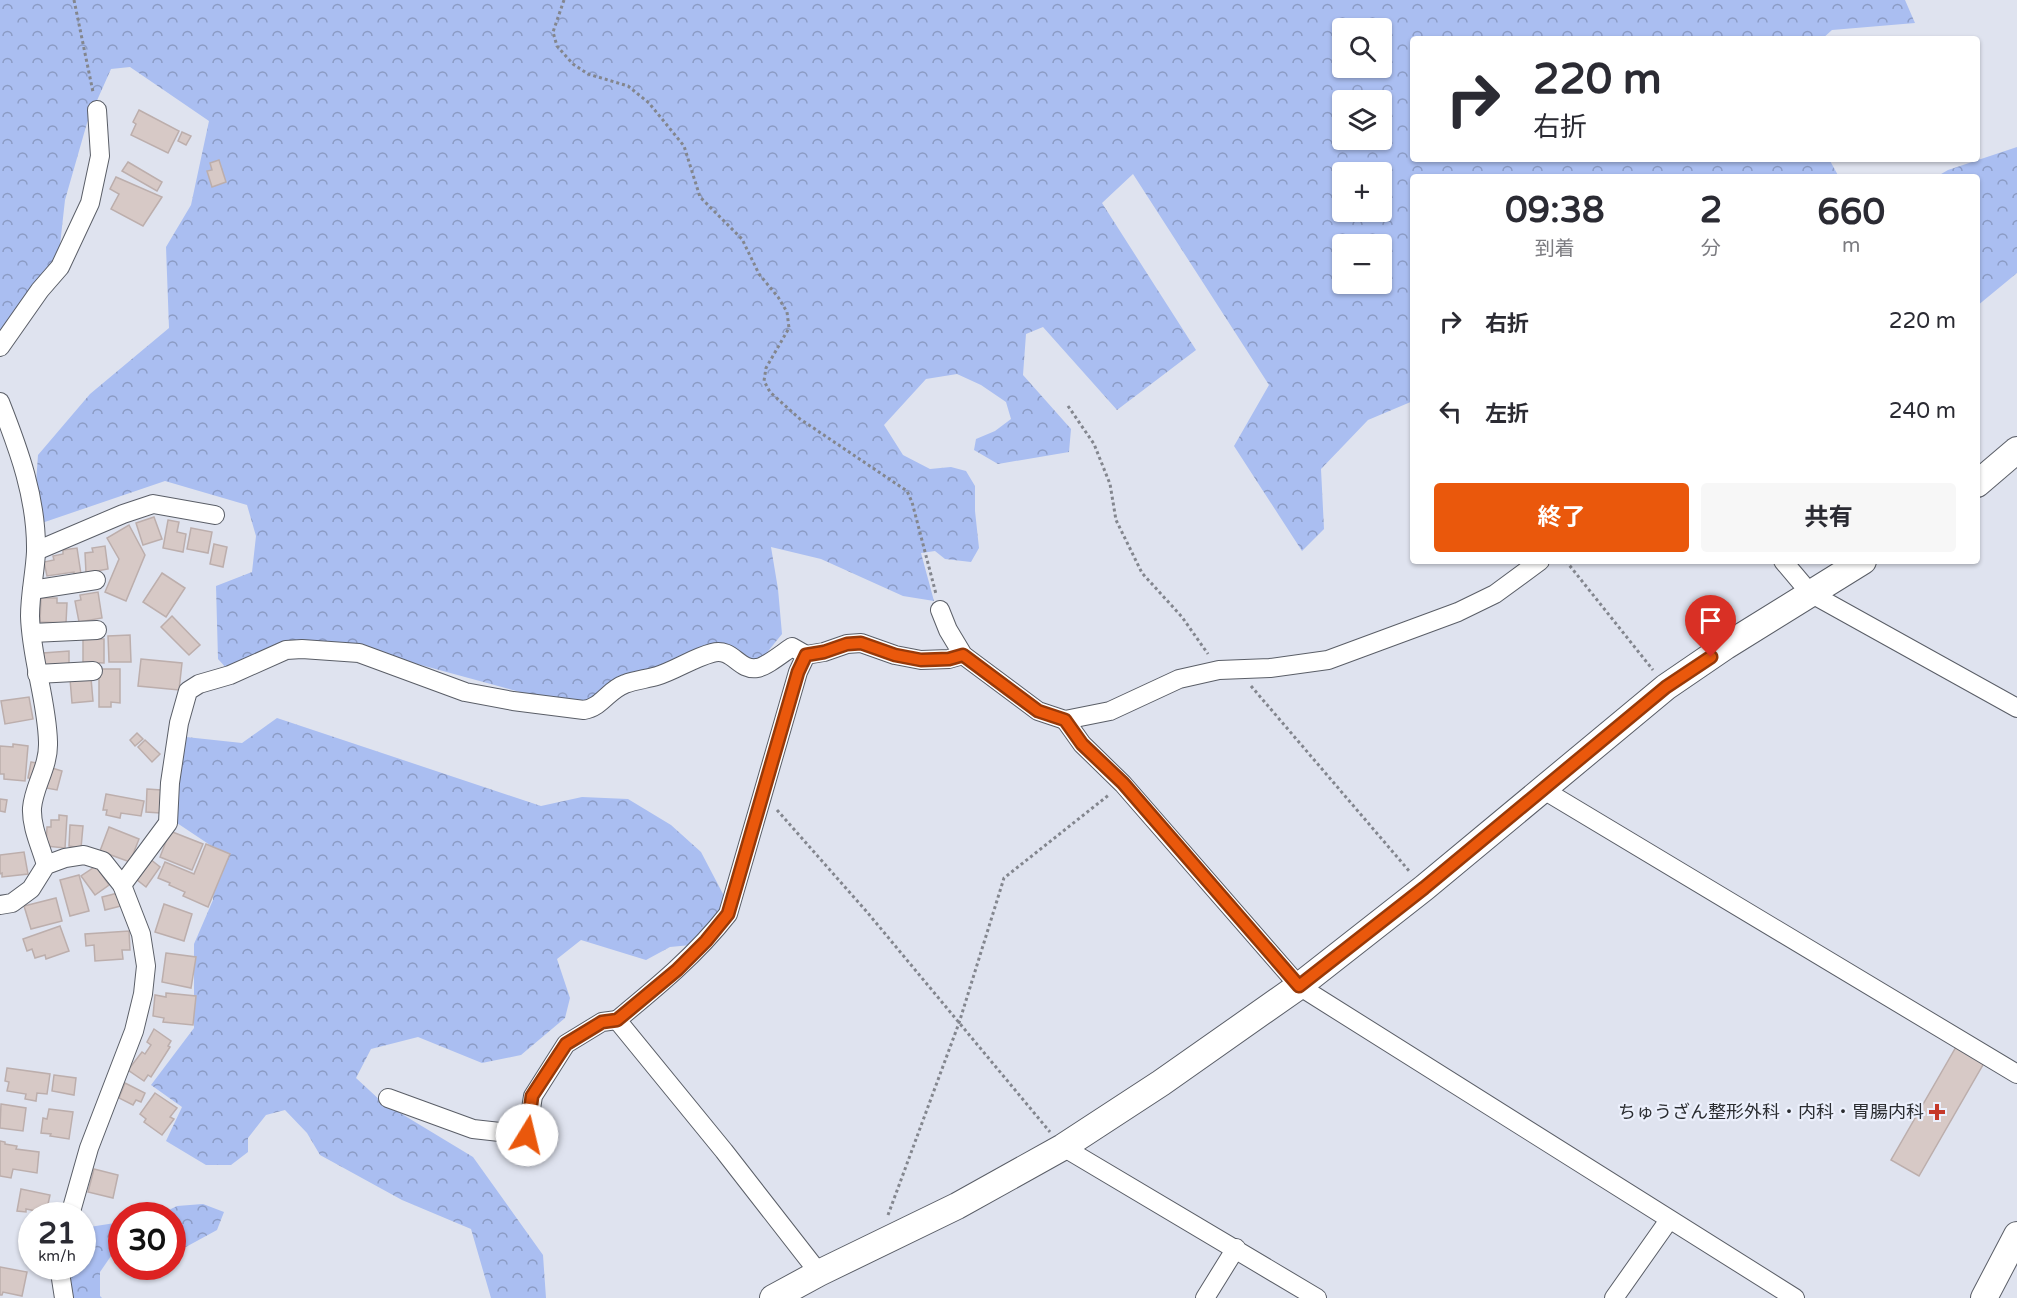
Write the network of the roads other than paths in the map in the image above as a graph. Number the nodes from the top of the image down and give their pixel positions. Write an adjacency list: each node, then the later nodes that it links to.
1 (97, 110): 2 (street)
2 (0, 347)
3 (0, 402): 7 (street)
4 (2017, 450): 5 (street)
5 (1980, 481)
6 (215, 515): 7 (street)
7 (36, 550): 12 (street)
8 (1536, 564): 22 (street)
9 (1786, 564): 13 (street)
10 (1858, 564): 13 (street)
11 (96, 580): 12 (street)
12 (32, 590): 16 (street)
13 (1810, 593): 21 (street); 23 (street)
14 (940, 610): 18 (street)
15 (97, 630): 16 (street)
16 (32, 633): 20 (street)
17 (806, 655): 18 (street); 25 (street); 28 (street)
18 (963, 655): 22 (street)
19 (93, 671): 20 (street)
20 (37, 674): 24 (street)
21 (2017, 708)
22 (1065, 720): 27 (street)
23 (1542, 789): 27 (street); 29 (street)
24 (46, 865): 25 (street); 26 (street)
25 (122, 885): 32 (street)
26 (0, 905)
27 (1299, 986): 31 (street); 33 (street)
28 (617, 1020): 30 (street); 36 (street)
29 (2017, 1074)
30 (388, 1098)
31 (1063, 1147): 35 (street); 36 (street)
32 (73, 1202)
33 (1669, 1220): 42 (street); 43 (street)
34 (2017, 1234): 44 (street)
35 (1236, 1248): 40 (street); 41 (street)
36 (819, 1273): 39 (street)
37 (61, 1280): 38 (street)
38 (64, 1298)
39 (773, 1298)
40 (1205, 1298)
41 (1317, 1298)
42 (1614, 1298)
43 (1795, 1298)
44 (1984, 1298)

